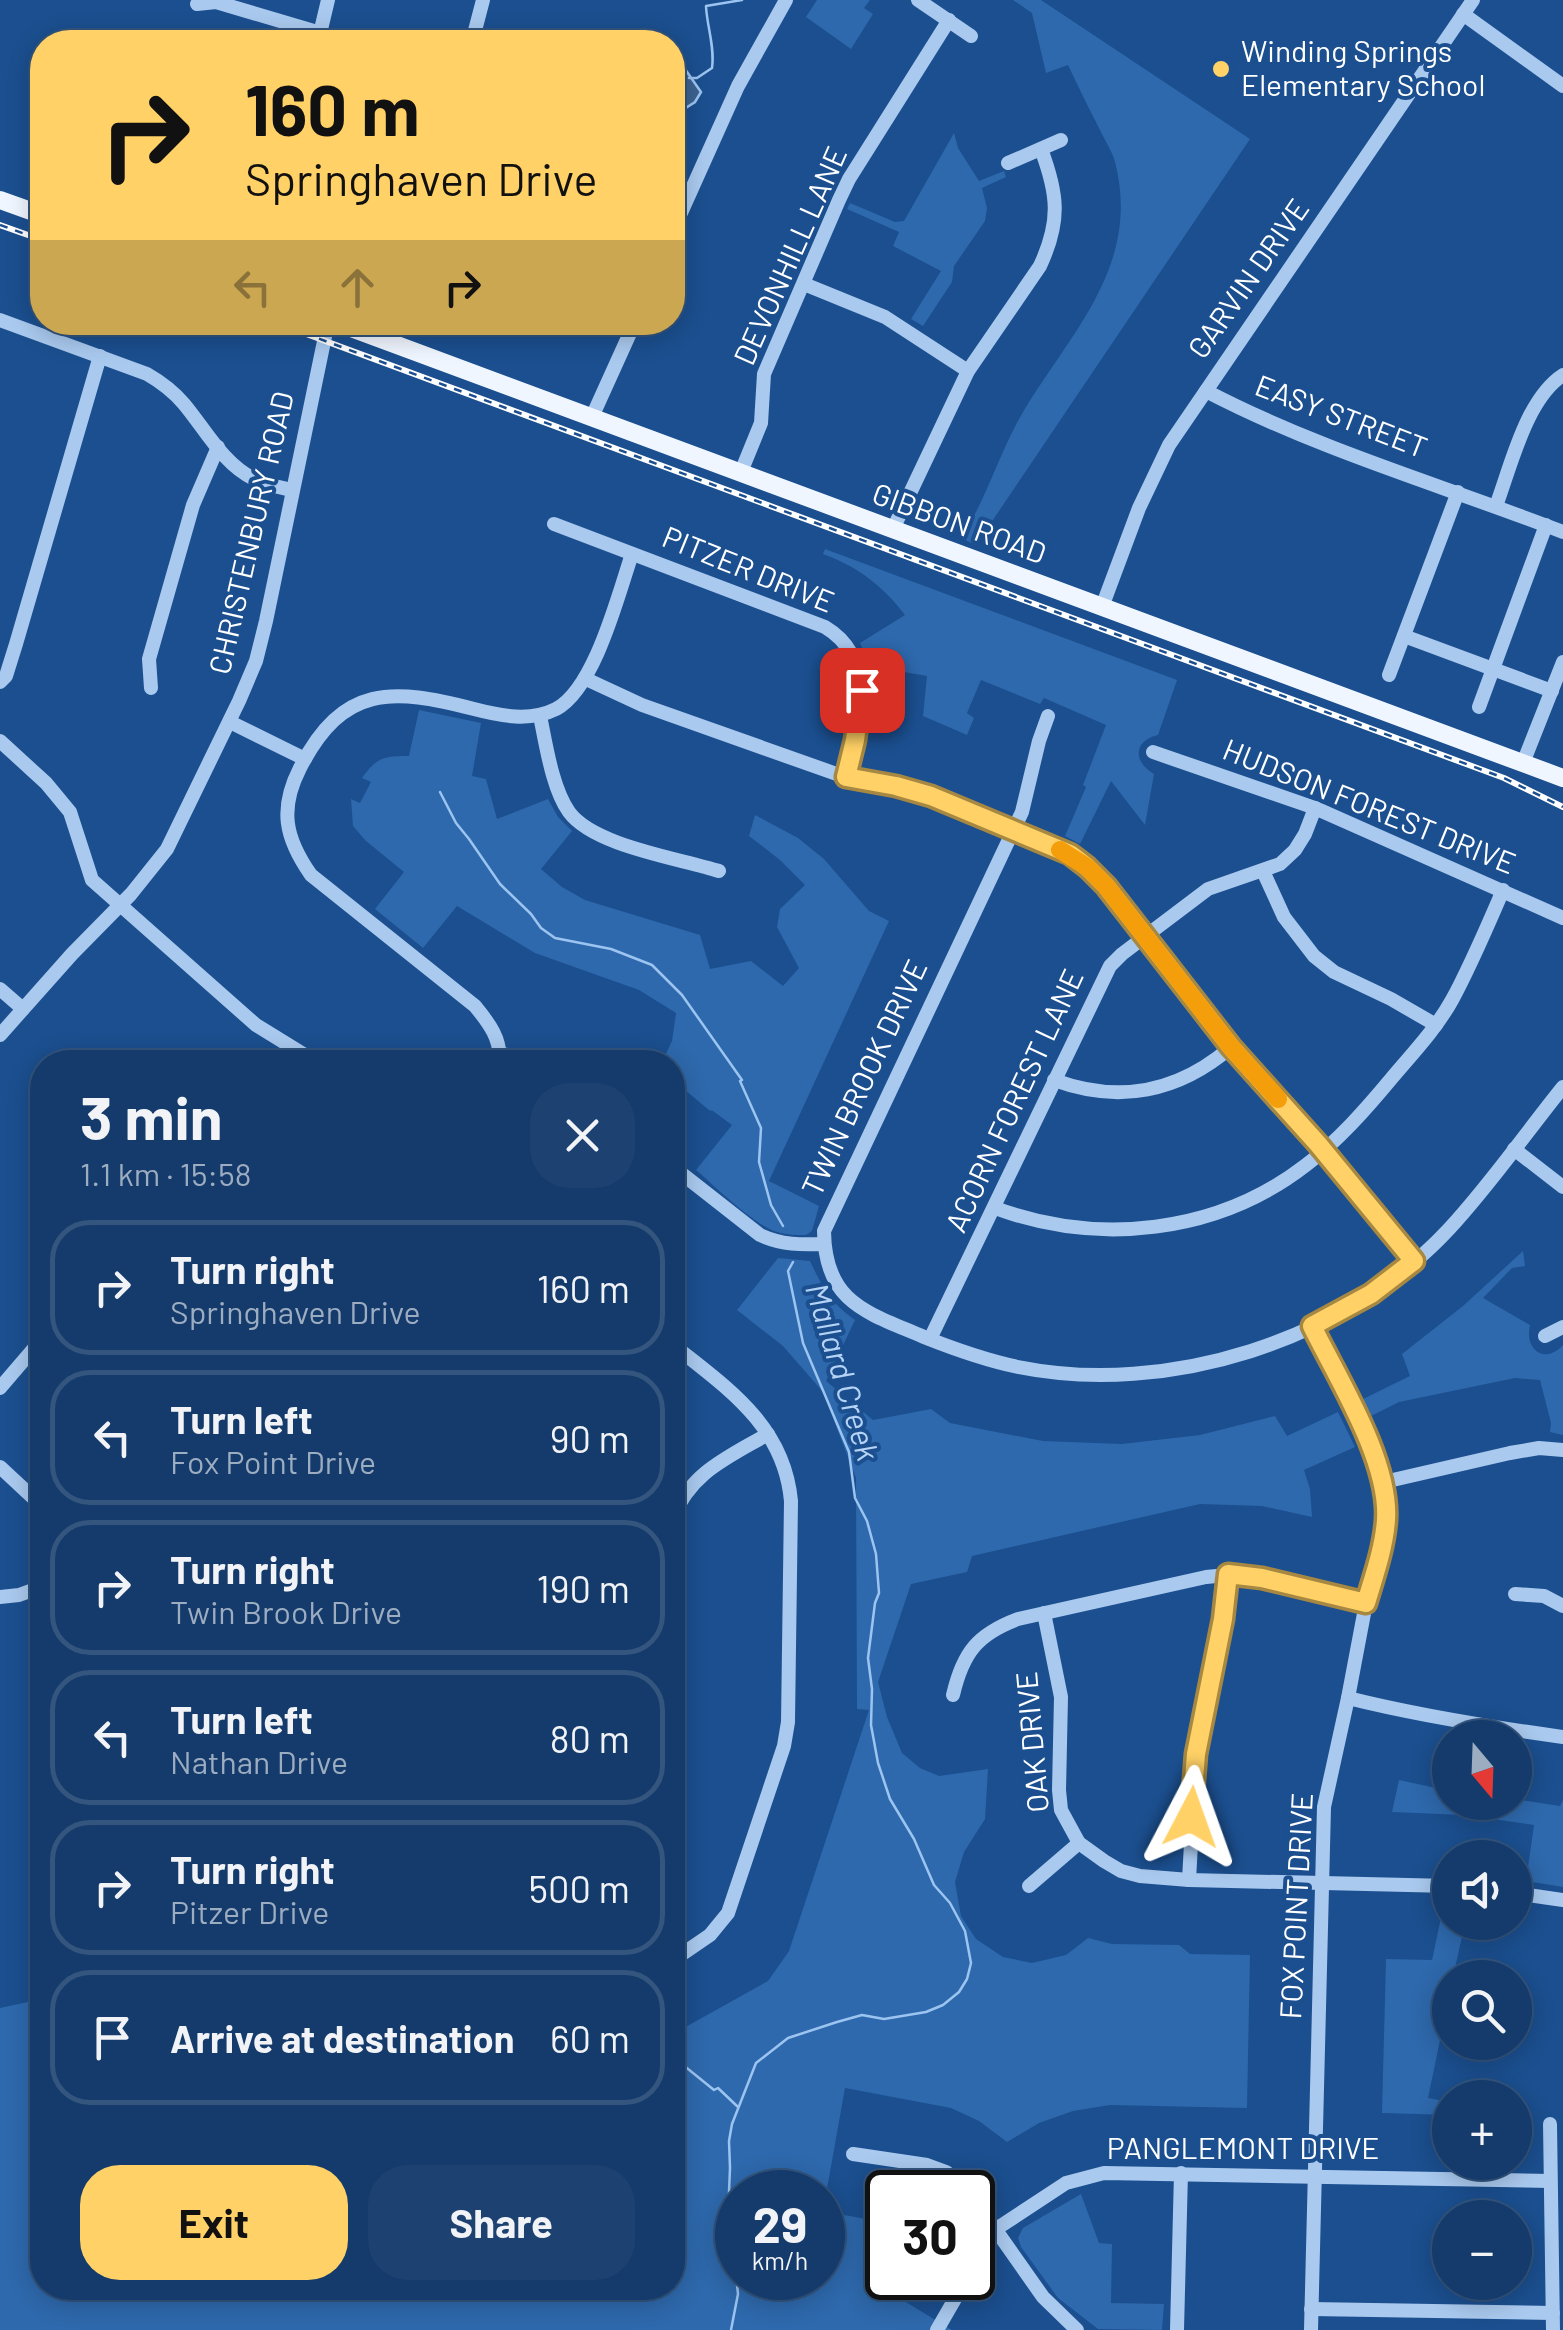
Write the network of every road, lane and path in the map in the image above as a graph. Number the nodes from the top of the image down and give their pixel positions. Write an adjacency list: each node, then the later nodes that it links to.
1 (328, 0): 10 (street)
2 (483, 0): 11 (street)
3 (786, 0): 18 (street)
4 (918, 0): 8 (street)
5 (1473, 0): 7 (street, GARVIN DRIVE)
6 (197, 4): 9 (street)
7 (1463, 14): 13 (street); 30 (street, GARVIN DRIVE)
8 (948, 20): 12 (street); 20 (street, DEVONHILL LANE)
9 (296, 30)
10 (321, 30)
11 (475, 30)
12 (971, 36)
13 (1563, 86)
14 (1060, 140): 15 (street)
15 (1041, 148): 16 (street); 28 (street)
16 (1008, 164)
17 (0, 200): 19 (main road)
18 (685, 203)
19 (30, 211)
20 (804, 284): 28 (street); 33 (street, DEVONHILL LANE)
21 (0, 320): 22 (street)
22 (30, 331)
23 (42, 335): 27 (street)
24 (329, 335): 34 (street, CHRISTENBURY ROAD)
25 (368, 335): 31 (main road, GIBBON ROAD)
26 (629, 335): 31 (street)
27 (100, 356): 32 (street); 48 (street)
28 (968, 370): 39 (street)
29 (1563, 375): 36 (street)
30 (1206, 390): 35 (street, EASY STREET); 42 (street, GARVIN DRIVE)
31 (592, 417): 33 (main road, GIBBON ROAD)
32 (218, 447): 34 (street); 49 (street)
33 (741, 472): 39 (main road, GIBBON ROAD)
34 (292, 490): 54 (street, CHRISTENBURY ROAD)
35 (1458, 492): 36 (street, EASY STREET); 43 (street)
36 (1496, 506): 38 (street, EASY STREET)
37 (554, 524): 41 (street, PITZER DRIVE)
38 (1546, 525): 40 (street, EASY STREET); 45 (street)
39 (894, 529): 42 (main road, GIBBON ROAD)
40 (1563, 532)
41 (632, 554): 47 (street); 59 (street, PITZER DRIVE)
42 (1102, 607): 58 (main road, GIBBON ROAD)
43 (1404, 636): 45 (street); 46 (street)
44 (1563, 662): 50 (street)
45 (1493, 669): 50 (street); 51 (street)
46 (1389, 675)
47 (586, 679): 52 (street); 59 (street)
48 (0, 682)
49 (150, 688)
50 (1552, 691): 58 (street)
51 (1478, 707)
52 (540, 716): 57 (street); 64 (street)
53 (1048, 716): 62 (street, TWIN BROOK DRIVE)
54 (230, 722): 57 (street); 66 (street, CHRISTENBURY ROAD)
55 (0, 741): 66 (street)
56 (1153, 752): 61 (street, HUDSON FOREST DRIVE)
57 (305, 758): 75 (street)
58 (1523, 763): 60 (main road, GIBBON ROAD)
59 (846, 777): 62 (street)
60 (1563, 778)
61 (1315, 808): 63 (street, ACORN FOREST LANE); 65 (street, HUDSON FOREST DRIVE)
62 (1013, 830): 68 (street); 83 (street, TWIN BROOK DRIVE)
63 (1263, 871): 68 (street, ACORN FOREST LANE); 71 (street)
64 (718, 872)
65 (1503, 890): 67 (street, HUDSON FOREST DRIVE); 71 (street)
66 (120, 906): 70 (street, CHRISTENBURY ROAD); 74 (street)
67 (1563, 918)
68 (1145, 936): 73 (street); 76 (street, ACORN FOREST LANE)
69 (0, 989): 70 (street)
70 (23, 1009): 72 (street, CHRISTENBURY ROAD)
71 (1436, 1025): 79 (street)
72 (0, 1035)
73 (1231, 1047): 76 (street); 79 (street)
74 (284, 1050)
75 (499, 1050)
76 (1054, 1080): 82 (street, ACORN FOREST LANE)
77 (1563, 1087): 78 (street, TWIN BROOK DRIVE)
78 (1514, 1149): 81 (street); 84 (street, TWIN BROOK DRIVE)
79 (1323, 1150): 82 (street); 84 (street)
80 (685, 1176): 83 (street)
81 (1563, 1187)
82 (995, 1208): 88 (street, ACORN FOREST LANE)
83 (824, 1244): 88 (street, TWIN BROOK DRIVE)
84 (1414, 1261): 85 (street, TWIN BROOK DRIVE)
85 (1312, 1326): 88 (street, TWIN BROOK DRIVE); 95 (street, FOX POINT DRIVE)
86 (1563, 1327): 87 (street)
87 (1545, 1336)
88 (930, 1339)
89 (30, 1353): 91 (street)
90 (685, 1355): 92 (street)
91 (0, 1388)
92 (768, 1434): 96 (street); 115 (street)
93 (1563, 1450): 95 (street)
94 (0, 1467): 97 (street)
95 (1384, 1482): 102 (street, FOX POINT DRIVE)
96 (685, 1493)
97 (30, 1495)
98 (1228, 1574): 102 (street); 104 (street); 109 (street)
99 (30, 1591): 101 (street)
100 (1515, 1594): 103 (street)
101 (0, 1597)
102 (1366, 1603): 106 (street, FOX POINT DRIVE)
103 (1563, 1606)
104 (1044, 1613): 105 (street); 108 (street, OAK DRIVE)
105 (953, 1694)
106 (1348, 1698): 107 (street); 110 (street, FOX POINT DRIVE)
107 (1563, 1737)
108 (1079, 1843): 109 (street, OAK DRIVE); 112 (street)
109 (1189, 1880): 110 (street, OAK DRIVE)
110 (1321, 1882): 111 (street, OAK DRIVE); 120 (street, FOX POINT DRIVE)
111 (1432, 1885)
112 (1029, 1886)
113 (1532, 1895): 114 (street)
114 (1563, 1900)
115 (685, 1949)
116 (1550, 2124): 121 (street)
117 (854, 2154): 118 (street)
118 (940, 2170)
119 (1181, 2173): 120 (street, PANGLEMONT DRIVE); 122 (street, PANGLEMONT DRIVE); 128 (street)
120 (1316, 2176): 121 (street, PANGLEMONT DRIVE); 124 (street, FOX POINT DRIVE)
121 (1550, 2181): 125 (street)
122 (996, 2229): 127 (street)
123 (954, 2300): 126 (street)
124 (1312, 2309): 125 (street); 129 (street, FOX POINT DRIVE)
125 (1552, 2314): 130 (street)
126 (937, 2330)
127 (1077, 2330)
128 (1177, 2330)
129 (1311, 2330)
130 (1553, 2330)

